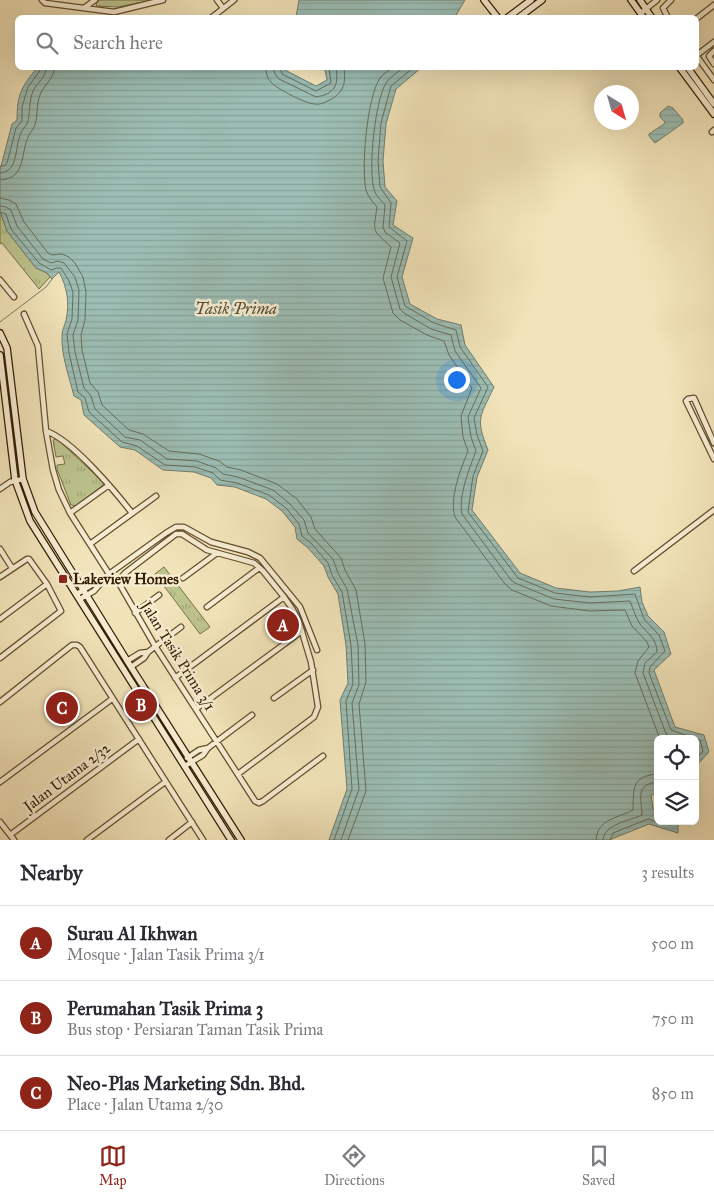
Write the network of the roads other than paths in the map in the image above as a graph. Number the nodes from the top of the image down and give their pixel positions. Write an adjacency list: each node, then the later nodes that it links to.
1 (42, 0): 14 (street)
2 (95, 0): 14 (street)
3 (163, 0): 17 (street)
4 (218, 0): 15 (street)
5 (234, 0): 15 (street)
6 (484, 0): 19 (main road)
7 (530, 0): 20 (main road)
8 (542, 0): 21 (main road)
9 (631, 0): 16 (main road)
10 (657, 0): 12 (street)
11 (671, 0): 23 (street)
12 (644, 3): 16 (street); 22 (main road)
13 (714, 5): 24 (street)
14 (84, 8): 17 (street)
15 (224, 8): 18 (street)
16 (640, 13)
17 (114, 15)
18 (215, 15)
19 (496, 15)
20 (511, 15)
21 (522, 15)
22 (650, 15)
23 (666, 15)
24 (699, 17)
25 (714, 42): 27 (street)
26 (714, 50): 29 (street)
27 (699, 53)
28 (699, 58): 32 (street)
29 (714, 64)
30 (681, 70): 34 (main road)
31 (689, 70): 33 (main road)
32 (714, 80)
33 (714, 104)
34 (714, 114)
35 (0, 280): 36 (street)
36 (14, 297)
37 (24, 314): 40 (street)
38 (0, 333): 43 (main road)
39 (0, 355): 44 (main road)
40 (46, 431): 45 (street); 50 (street)
41 (714, 443): 42 (street)
42 (714, 459)
43 (23, 479): 44 (street); 61 (main road)
44 (15, 480): 46 (street); 63 (main road)
45 (109, 485): 49 (street); 50 (street)
46 (0, 489)
47 (156, 496): 49 (street)
48 (714, 510): 56 (street)
49 (132, 513): 51 (street)
50 (70, 514): 51 (street)
51 (90, 544): 57 (street)
52 (0, 549): 54 (street)
53 (217, 553): 55 (street, Jalan Tasik Prima 3/1); 59 (street); 66 (street, Jalan Tasik Prima 3/1)
54 (12, 568): 58 (street); 60 (street)
55 (259, 568): 64 (street, Jalan Tasik Prima 3/1); 65 (street)
56 (634, 571)
57 (109, 574): 61 (street); 71 (street)
58 (0, 576)
59 (183, 578)
60 (46, 584): 67 (street); 72 (street)
61 (84, 593): 63 (street); 73 (main road)
62 (158, 595): 66 (street)
63 (78, 597): 85 (main road)
64 (284, 597): 69 (street, Jalan Tasik Prima 3/1); 75 (street)
65 (207, 606)
66 (135, 613): 70 (street, Jalan Tasik Prima 3/1)
67 (0, 619)
68 (181, 627): 70 (street)
69 (302, 631): 74 (street, Jalan Tasik Prima 3/1); 79 (street)
70 (155, 646): 73 (street); 75 (street, Jalan Tasik Prima 3/1)
71 (317, 650)
72 (0, 658)
73 (129, 664): 84 (main road)
74 (313, 670): 76 (street); 86 (street, Jalan Tasik Prima 3/1)
75 (175, 678): 79 (street, Jalan Tasik Prima 3/1)
76 (274, 698)
77 (112, 699): 78 (street); 81 (street); 87 (street)
78 (0, 702)
79 (196, 709): 82 (street, Jalan Tasik Prima 3/1)
80 (252, 715): 82 (street)
81 (139, 740): 88 (street); 91 (street, Jalan Utama 2/32)
82 (216, 742): 84 (street); 86 (street, Jalan Tasik Prima 3/1)
83 (323, 756): 86 (street, Jalan Tasik Prima 3/1)
84 (190, 759): 85 (street); 97 (main road)
85 (183, 763): 96 (main road)
86 (238, 774)
87 (0, 782)
88 (165, 782): 90 (street); 93 (street)
89 (0, 822): 91 (street)
90 (192, 822): 94 (street); 95 (street)
91 (10, 835): 92 (street)
92 (14, 840)
93 (87, 840)
94 (168, 840)
95 (203, 840)
96 (231, 840)
97 (241, 840)

